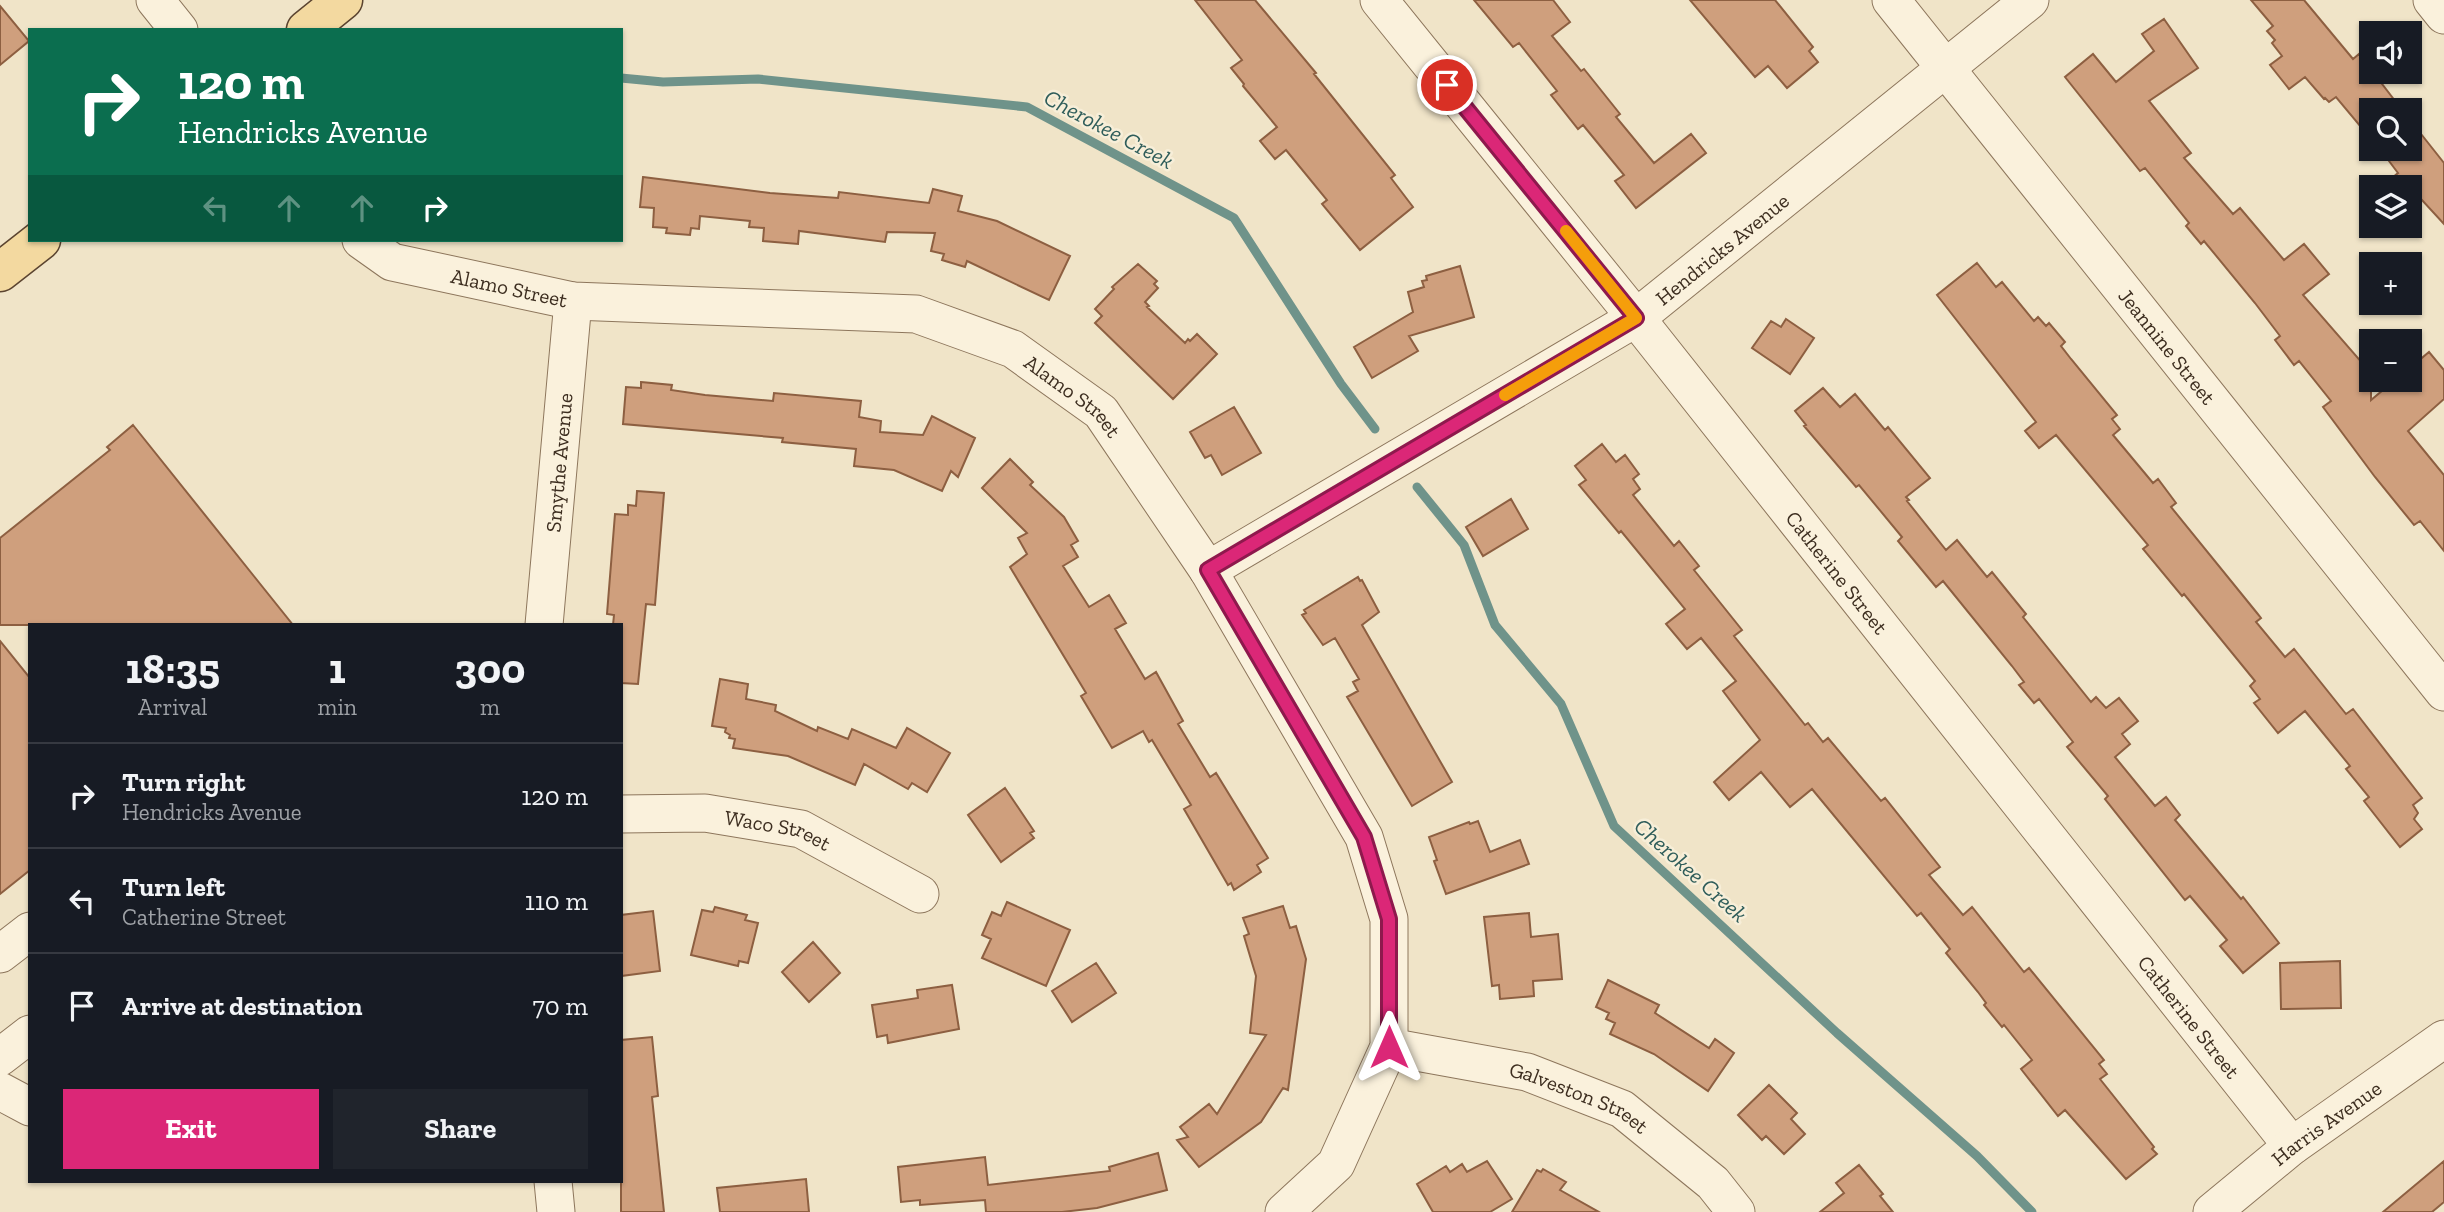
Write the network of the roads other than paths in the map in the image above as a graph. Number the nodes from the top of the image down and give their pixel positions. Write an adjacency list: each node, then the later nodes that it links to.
1 (155, 0): 8 (street)
2 (343, 0): 9 (main road)
3 (1379, 0): 15 (street, Catherine Street)
4 (1891, 0): 10 (street, Jeannine Street)
5 (2030, 0): 10 (street, Hendricks Avenue)
6 (2432, 0): 7 (street)
7 (2444, 15)
8 (177, 28)
9 (308, 28)
10 (1945, 68): 15 (street, Hendricks Avenue); 18 (street, Jeannine Street)
11 (38, 242): 13 (main road)
12 (364, 242): 14 (street, Alamo Street)
13 (0, 272)
14 (573, 301): 16 (street, Alamo Street); 17 (street, Smythe Avenue)
15 (1636, 318): 16 (street, Hendricks Avenue); 27 (street, Catherine Street)
16 (1208, 570): 25 (street, Alamo Street)
17 (544, 623)
18 (2444, 692)
19 (623, 814): 20 (street, Waco Street)
20 (920, 894)
21 (28, 933): 22 (street)
22 (0, 954)
23 (28, 1036): 26 (street)
24 (2444, 1039): 27 (street, Harris Avenue)
25 (1389, 1047): 30 (street); 31 (street, Galveston Street)
26 (0, 1057)
27 (2292, 1146): 32 (street, Harris Avenue)
28 (553, 1183): 29 (street)
29 (556, 1212)
30 (1284, 1212)
31 (1736, 1212)
32 (2212, 1212)

